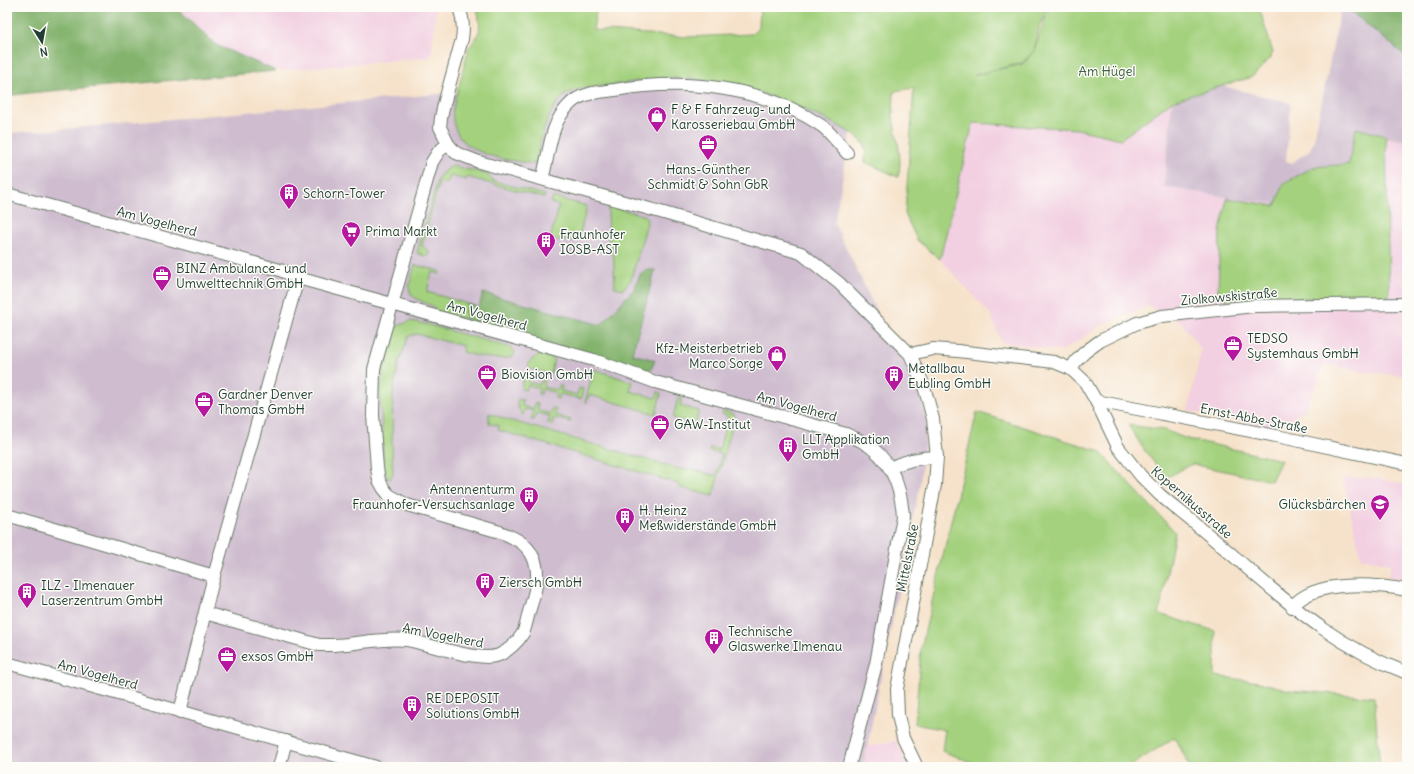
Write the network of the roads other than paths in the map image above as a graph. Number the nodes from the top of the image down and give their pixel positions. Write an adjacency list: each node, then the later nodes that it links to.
1 (459, 7): 2 (street)
2 (448, 144): 4 (street); 7 (street, Am Vogelherd)
3 (847, 152): 4 (street)
4 (542, 179): 9 (street)
5 (7, 194): 6 (street, Am Vogelherd)
6 (298, 278): 7 (street, Am Vogelherd); 16 (street)
7 (392, 304): 14 (street, Am Vogelherd); 19 (street, Am Vogelherd)
8 (1407, 304): 10 (street, Ziolkowskistraße)
9 (910, 354): 10 (street, Kopernikusstraße); 12 (street, Mittelstraße)
10 (1071, 369): 11 (street, Kopernikusstraße)
11 (1096, 401): 13 (street, Ernst-Abbe-Straße); 18 (street, Kopernikusstraße)
12 (937, 457): 14 (street); 27 (street, Mittelstraße)
13 (1407, 464)
14 (890, 468): 26 (street, Am Vogelherd)
15 (7, 516): 16 (street)
16 (214, 576): 19 (street)
17 (1407, 590): 18 (street)
18 (1292, 607): 21 (street, Kopernikusstraße)
19 (205, 613): 22 (street)
20 (7, 663): 22 (street, Am Vogelherd)
21 (1407, 673)
22 (180, 712): 23 (street, Am Vogelherd)
23 (286, 741): 24 (street); 25 (street, Am Vogelherd)
24 (279, 767)
25 (376, 767)
26 (849, 767)
27 (917, 767)

